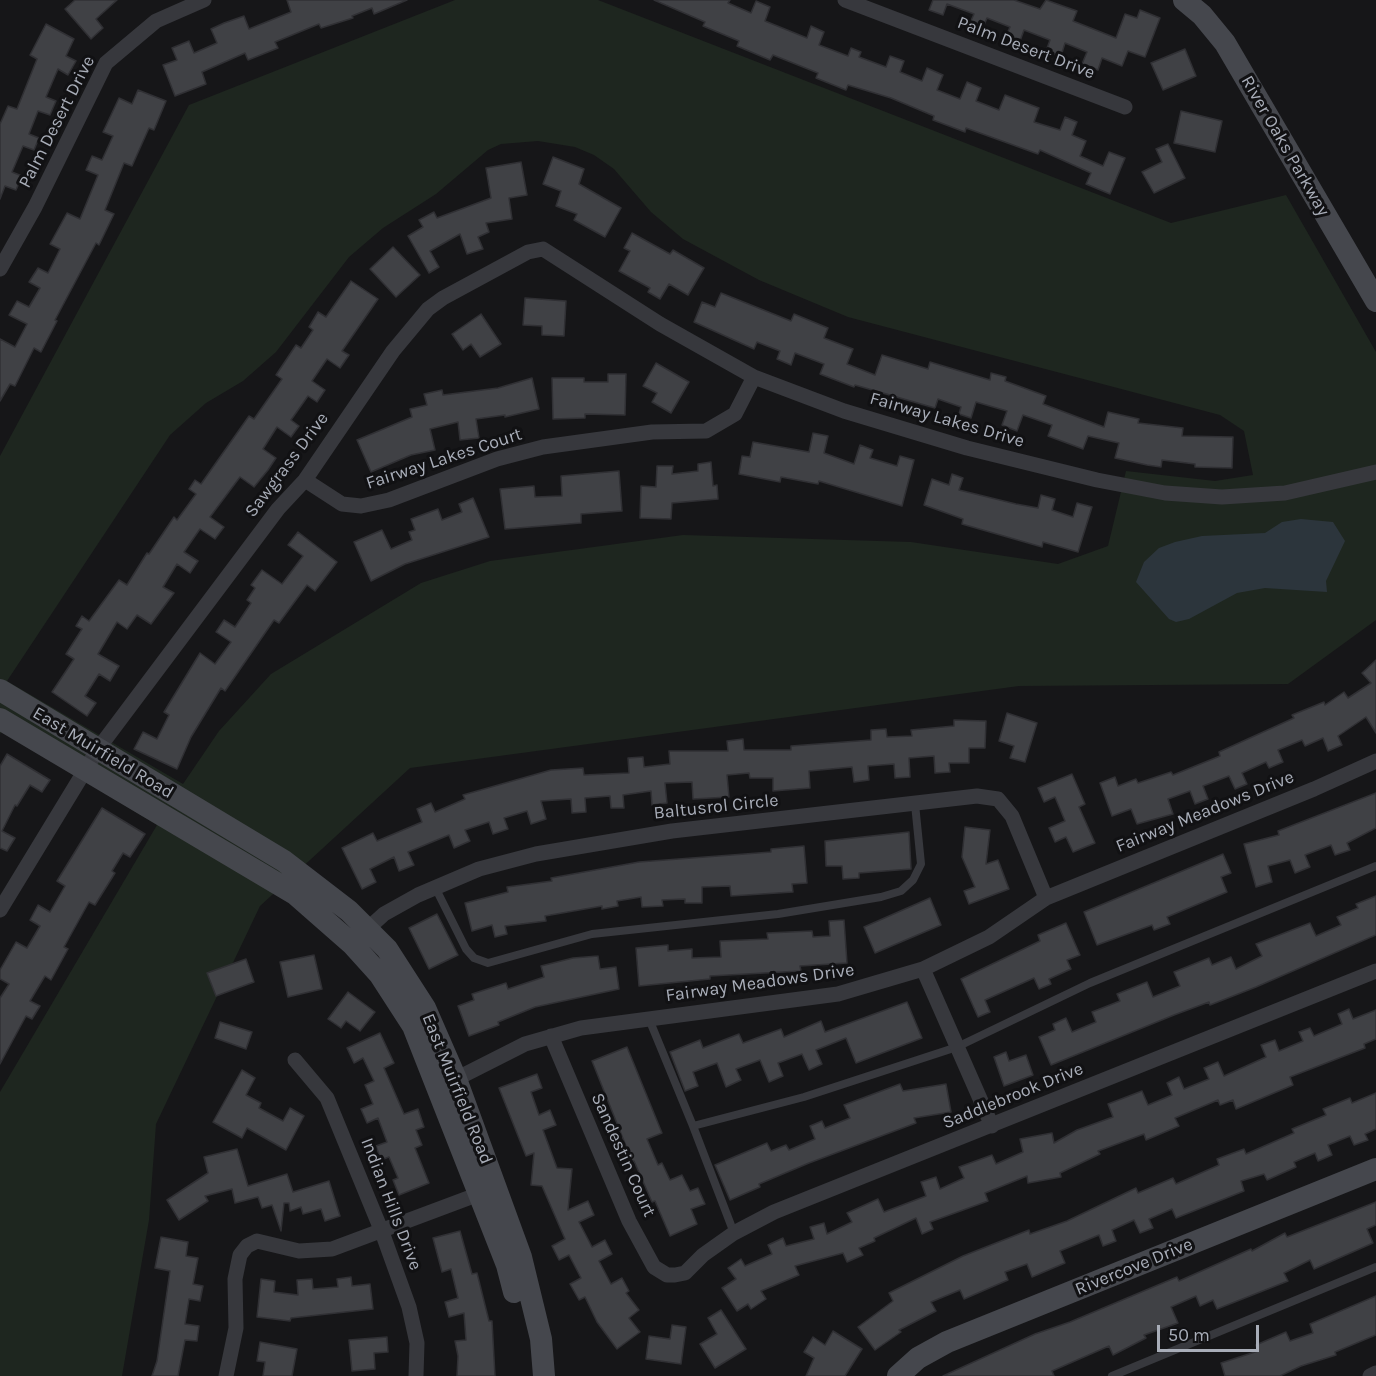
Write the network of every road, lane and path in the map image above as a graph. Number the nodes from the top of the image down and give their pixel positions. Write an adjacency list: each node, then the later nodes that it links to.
1 (204, 0): 6 (street, Palm Desert Drive)
2 (845, 0): 4 (street, Palm Desert Drive)
3 (1184, 0): 7 (street, River Oaks Parkway)
4 (1125, 107)
5 (543, 249): 8 (street, Fairway Lakes Drive); 10 (street, Sawgrass Drive)
6 (0, 269)
7 (1376, 301)
8 (754, 377): 9 (street, Fairway Lakes Drive); 10 (street, Fairway Lakes Court)
9 (1376, 472)
10 (304, 480): 13 (street, Sawgrass Drive)
11 (0, 690): 13 (street, East Muirfield Road)
12 (0, 719): 15 (street, East Muirfield Road)
13 (98, 749): 15 (street, Sawgrass Drive); 21 (street, East Muirfield Road)
14 (1376, 761): 19 (street, Fairway Meadows Drive)
15 (84, 771): 20 (street, Sawgrass Drive); 21 (street, East Muirfield Road)
16 (915, 804): 18 (street, Baltusrol Circle); 18 (lane); 19 (street, Baltusrol Circle)
17 (1376, 866): 26 (lane)
18 (435, 887): 21 (street, Baltusrol Circle)
19 (1046, 898): 22 (street, Fairway Meadows Drive)
20 (0, 910)
21 (360, 936): 28 (street, East Muirfield Road)
22 (923, 969): 24 (street, Fairway Meadows Drive); 26 (street)
23 (1376, 971): 30 (street, Saddlebrook Drive)
24 (648, 1018): 25 (street, Fairway Meadows Drive); 29 (lane)
25 (550, 1036): 28 (street, Fairway Meadows Drive); 36 (street, Sandestin Court)
26 (957, 1047): 29 (lane); 30 (street)
27 (295, 1059): 33 (street, Indian Hills Drive)
28 (447, 1083): 32 (street, East Muirfield Road)
29 (693, 1125): 34 (lane)
30 (992, 1126): 34 (street, Saddlebrook Drive)
31 (1376, 1169): 42 (street, Rivercove Drive)
32 (488, 1191): 33 (street); 40 (street); 41 (street, East Muirfield Road)
33 (382, 1232): 38 (street); 39 (street, Indian Hills Drive)
34 (734, 1233): 36 (street, Saddlebrook Drive)
35 (1376, 1267): 43 (lane)
36 (675, 1275)
37 (1376, 1373): 44 (street)
38 (226, 1376)
39 (416, 1376)
40 (530, 1376)
41 (544, 1376)
42 (897, 1376)
43 (1112, 1376)
44 (1370, 1376)

